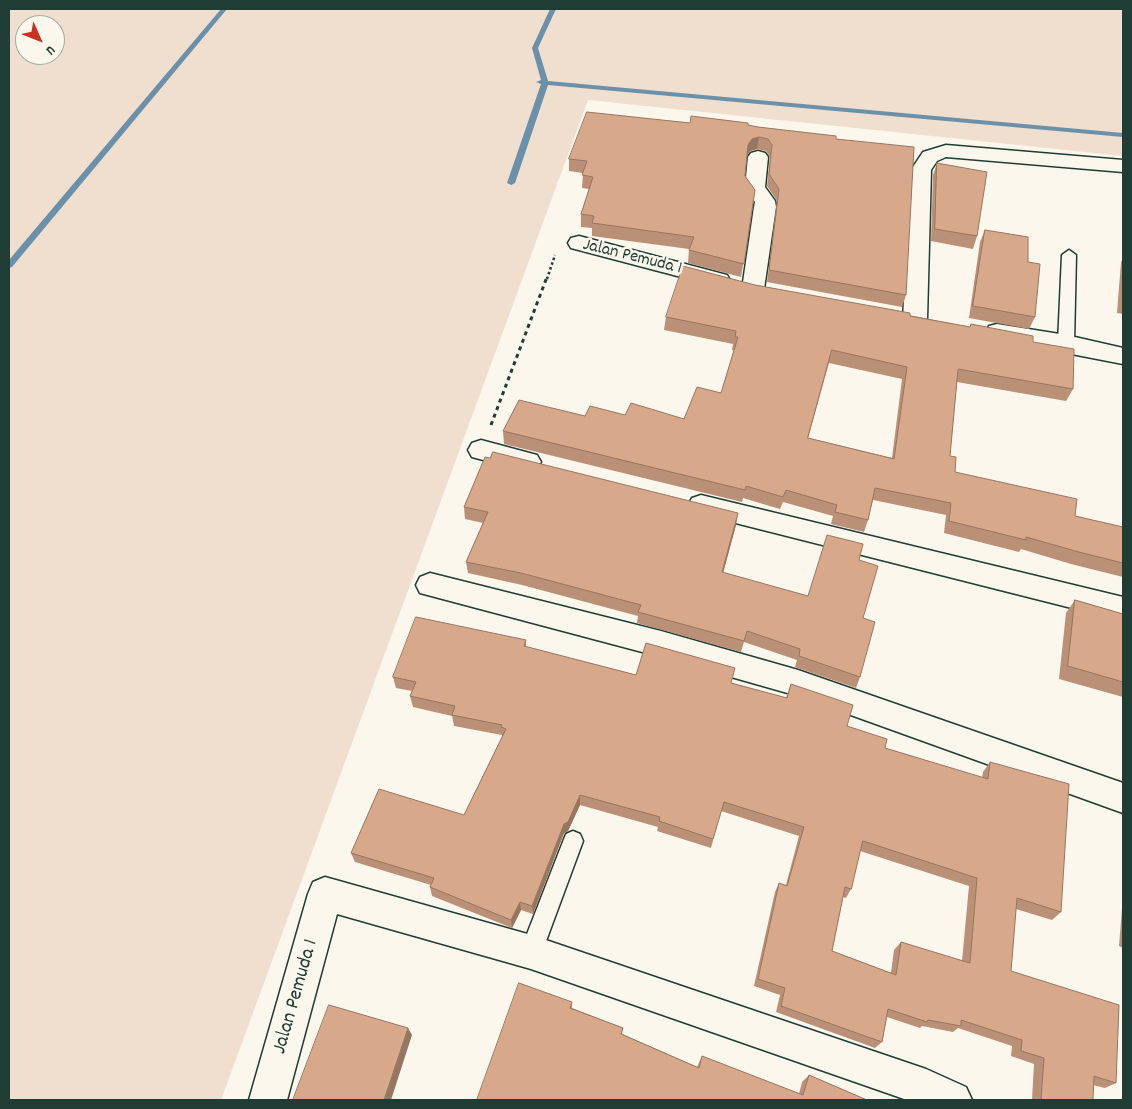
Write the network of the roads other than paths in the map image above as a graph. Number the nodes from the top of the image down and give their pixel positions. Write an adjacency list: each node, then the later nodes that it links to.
1 (758, 158): 3 (street, Jalan Pemuda 1)
2 (1123, 166): 5 (street)
3 (579, 243)
4 (1069, 255): 7 (lane)
5 (915, 319)
6 (971, 328): 7 (street)
7 (1066, 343): 8 (street)
8 (1123, 356)
9 (481, 450): 10 (street)
10 (548, 467)
11 (673, 498): 13 (street)
12 (430, 585): 14 (street)
13 (1123, 609)
14 (1123, 798)
15 (573, 841): 16 (lane)
16 (531, 952): 17 (street); 18 (street, Jalan Pemuda 1)
17 (934, 1096)
18 (268, 1100)

